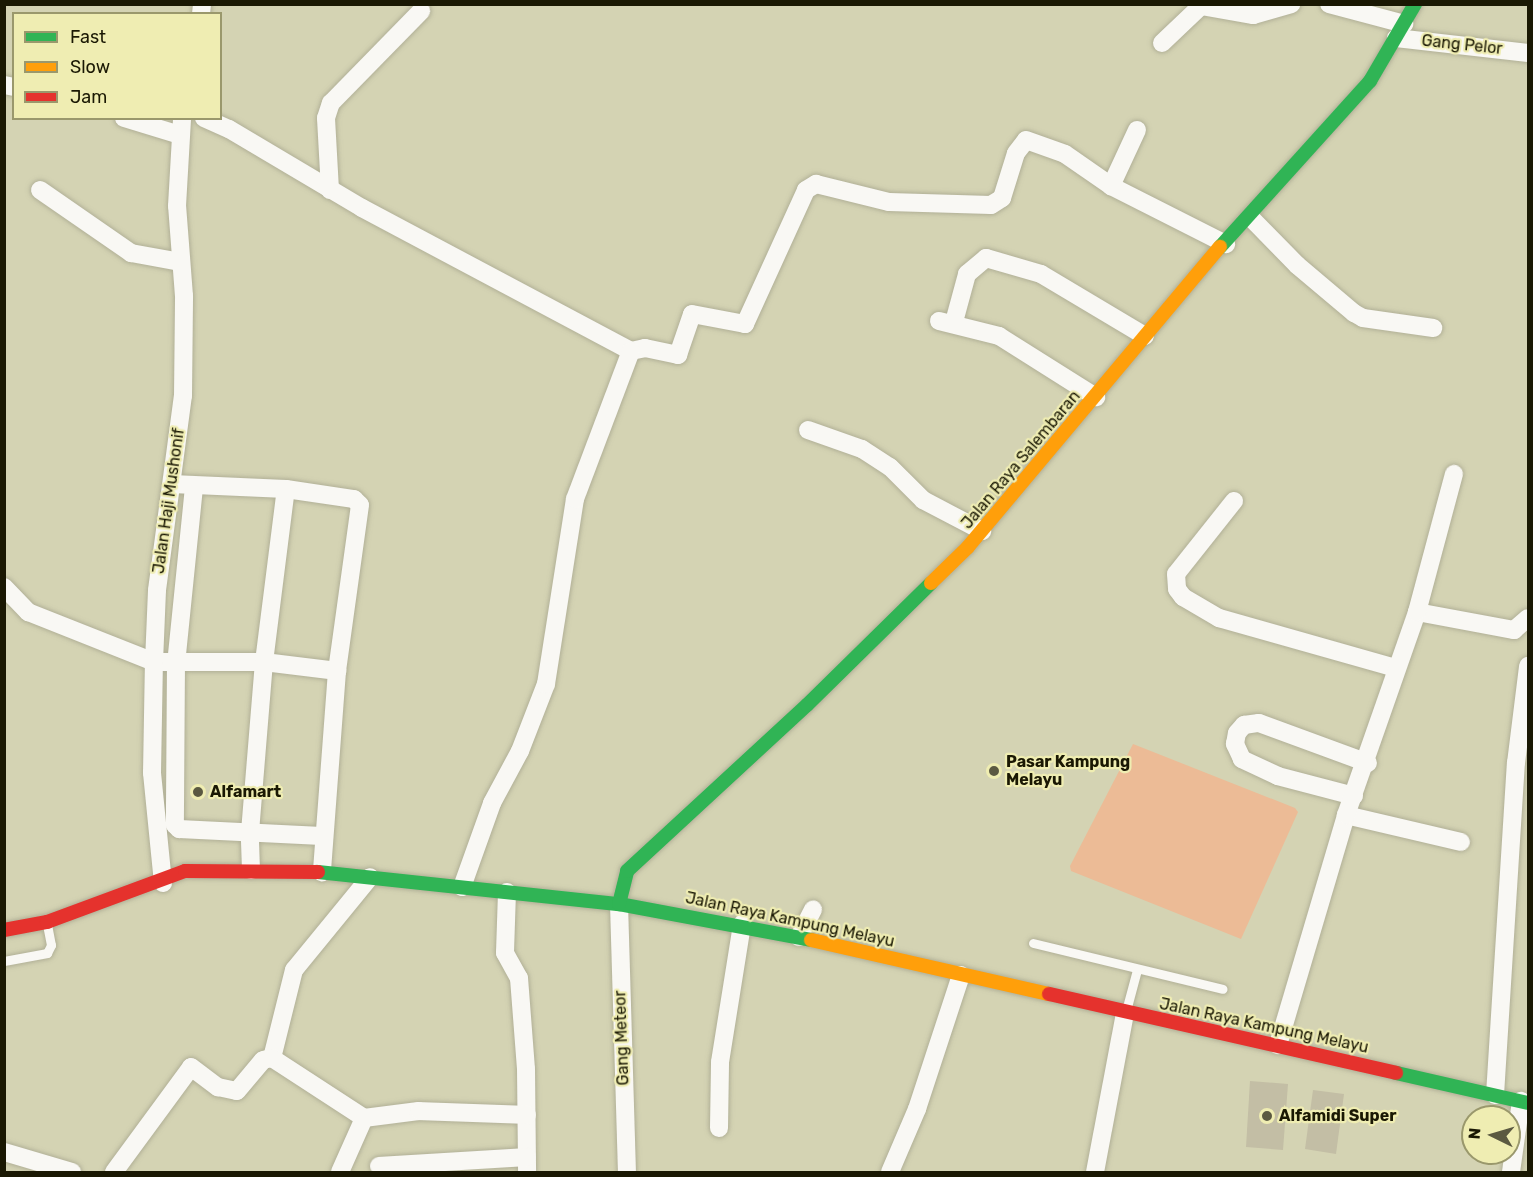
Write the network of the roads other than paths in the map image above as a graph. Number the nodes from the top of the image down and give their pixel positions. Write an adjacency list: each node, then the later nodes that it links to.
1 (1291, 4): 6 (street)
2 (1329, 4): 5 (street, Gang Pelor)
3 (1415, 4): 5 (main road, Jalan Raya Salembaran)
4 (422, 11): 14 (street)
5 (1400, 31): 7 (street, Gang Pelor); 15 (main road, Jalan Raya Salembaran)
6 (1162, 43)
7 (1528, 53)
8 (137, 120): 10 (street)
9 (209, 120): 14 (street)
10 (181, 127): 17 (street, Jalan Haji Mushonif)
11 (1137, 130): 12 (street)
12 (1112, 186): 16 (street); 20 (street)
13 (40, 190): 17 (street)
14 (330, 190): 20 (street)
15 (1251, 218): 16 (main road, Jalan Raya Salembaran); 18 (street)
16 (1226, 244): 19 (main road, Jalan Raya Salembaran)
17 (181, 262): 24 (street, Jalan Haji Mushonif)
18 (1433, 328)
19 (1145, 336): 21 (main road, Jalan Raya Salembaran); 21 (street)
20 (631, 351): 48 (street)
21 (1096, 397): 28 (main road, Jalan Raya Salembaran)
22 (808, 430): 28 (street)
23 (1454, 474): 30 (street)
24 (172, 484): 25 (street); 32 (street, Jalan Haji Mushonif)
25 (194, 487): 26 (street); 34 (street)
26 (286, 489): 33 (street); 37 (street)
27 (1234, 501): 36 (street)
28 (982, 531): 50 (main road, Jalan Raya Salembaran)
29 (4, 587): 32 (street)
30 (1417, 612): 31 (street); 36 (street)
31 (1526, 627)
32 (154, 662): 34 (street); 47 (street, Jalan Haji Mushonif)
33 (264, 662): 34 (street); 37 (street); 41 (street)
34 (176, 663): 41 (street)
35 (1528, 666): 64 (street)
36 (1396, 668): 38 (street)
37 (337, 671): 42 (street)
38 (1368, 763): 39 (street); 39 (street)
39 (1354, 796): 40 (street)
40 (1347, 815): 43 (street); 62 (street)
41 (250, 832): 42 (street); 44 (street)
42 (322, 836): 45 (street)
43 (1461, 842)
44 (251, 870): 45 (main road, Jalan Raya Kampung Melayu); 47 (main road, Jalan Raya Kampung Melayu)
45 (322, 872): 46 (main road, Jalan Raya Kampung Melayu)
46 (370, 877): 48 (main road, Jalan Raya Kampung Melayu); 63 (street)
47 (163, 883): 52 (main road, Jalan Raya Kampung Melayu)
48 (462, 887): 49 (main road, Jalan Raya Kampung Melayu)
49 (507, 892): 50 (main road, Jalan Raya Kampung Melayu); 66 (street)
50 (619, 904): 53 (main road, Jalan Raya Kampung Melayu); 75 (street, Gang Meteor)
51 (813, 909): 55 (street)
52 (47, 922): 54 (main road, Jalan Raya Kampung Melayu); 57 (lane)
53 (742, 924): 55 (main road, Jalan Raya Kampung Melayu); 68 (street)
54 (4, 930)
55 (799, 937): 59 (main road, Jalan Raya Kampung Melayu)
56 (1033, 943): 58 (lane)
57 (4, 961)
58 (1137, 969): 60 (lane); 61 (lane)
59 (961, 975): 61 (main road, Jalan Raya Kampung Melayu); 76 (street)
60 (1223, 989)
61 (1125, 1013): 62 (main road, Jalan Raya Kampung Melayu); 77 (street)
62 (1278, 1045): 64 (main road, Jalan Raya Kampung Melayu)
63 (272, 1058): 67 (street); 73 (street)
64 (1495, 1095): 65 (main road, Jalan Raya Kampung Melayu)
65 (1525, 1102): 78 (street)
66 (527, 1115): 67 (street); 70 (street)
67 (364, 1118): 74 (street)
68 (719, 1128)
69 (4, 1152): 72 (street)
70 (527, 1165): 71 (street)
71 (380, 1166)
72 (72, 1173)
73 (114, 1173)
74 (340, 1173)
75 (627, 1173)
76 (890, 1173)
77 (1095, 1173)
78 (1511, 1173)

